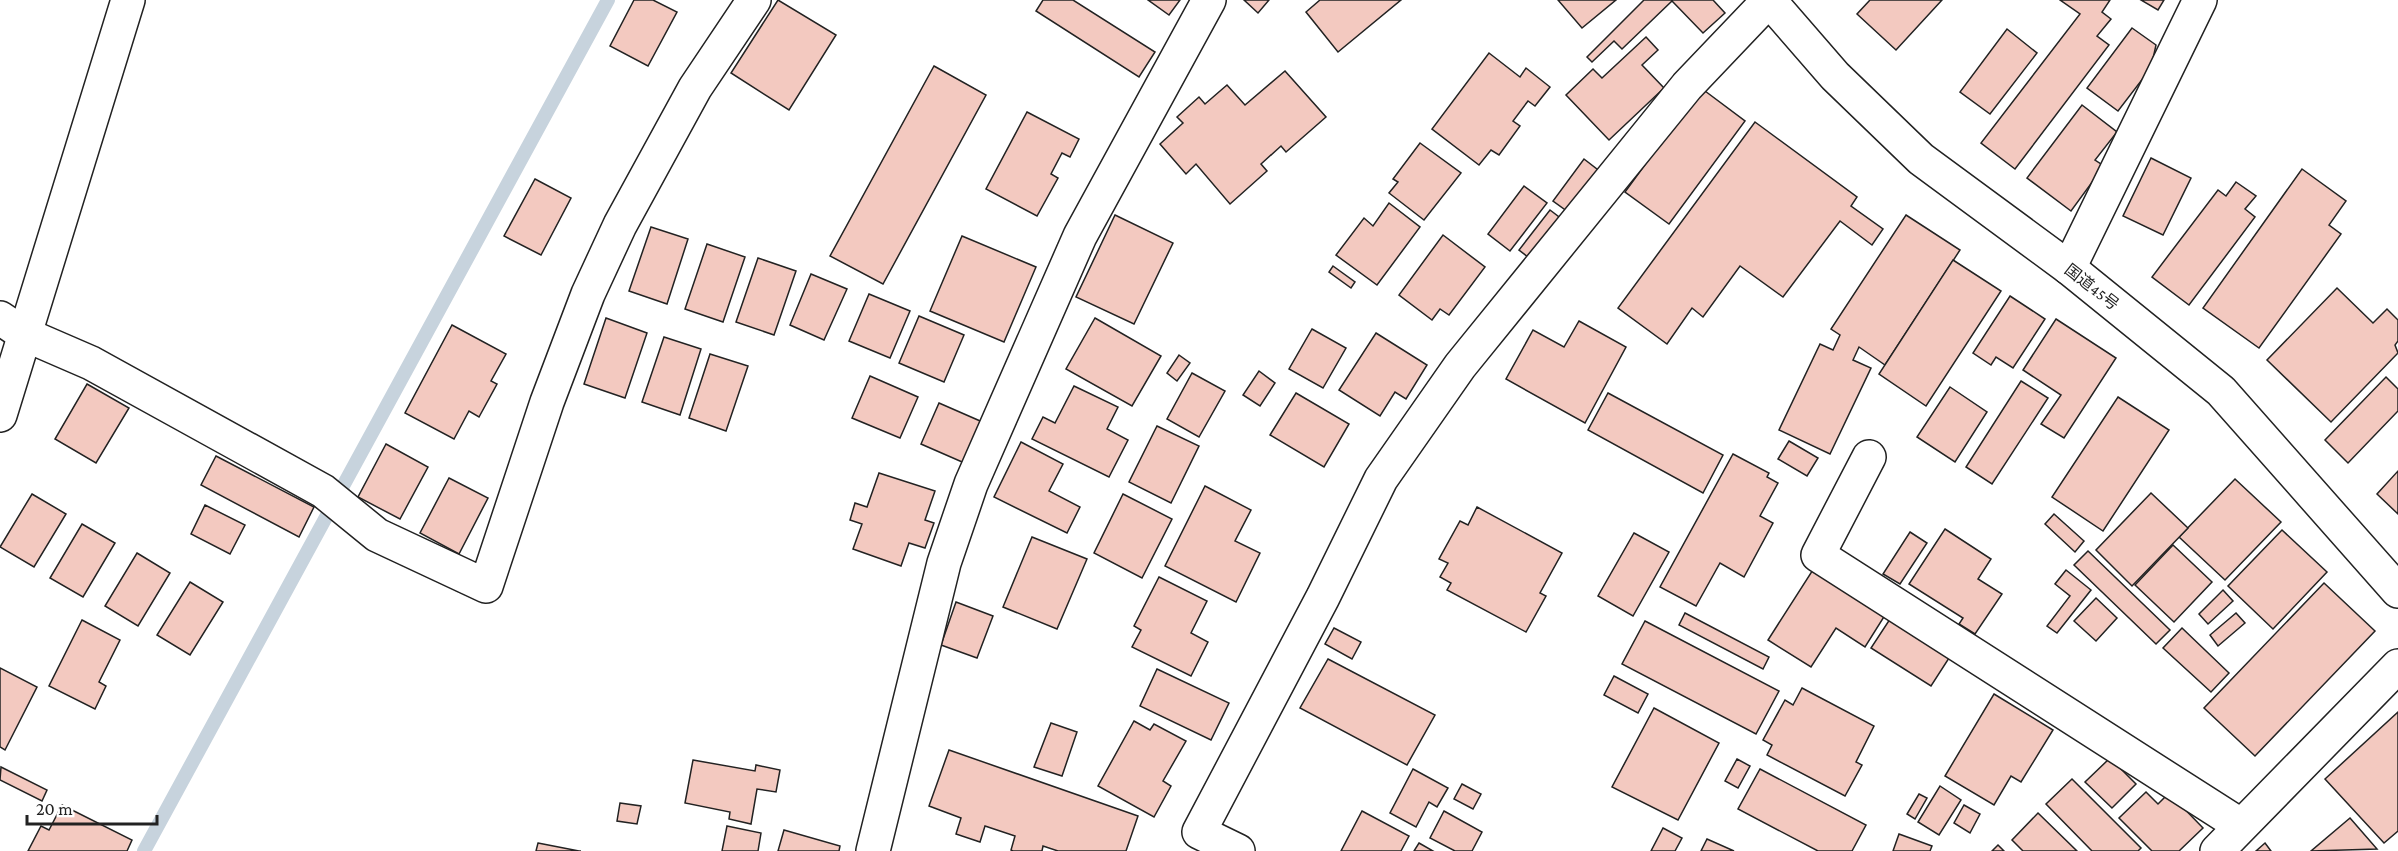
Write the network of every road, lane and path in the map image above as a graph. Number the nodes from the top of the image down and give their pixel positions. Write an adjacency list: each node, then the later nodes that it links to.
1 (128, 0): 7 (main road)
2 (754, 0): 7 (main road)
3 (1209, 0): 13 (main road)
4 (1769, 0): 6 (main road, 国道45号); 14 (main road)
5 (2200, 0): 6 (main road)
6 (2069, 268): 10 (main road, 国道45号)
7 (12, 326): 8 (main road)
8 (0, 415)
9 (1869, 457): 12 (main road)
10 (2398, 591)
11 (2398, 666): 12 (main road)
12 (2240, 825): 15 (main road)
13 (873, 851)
14 (1238, 851)
15 (2217, 851)

